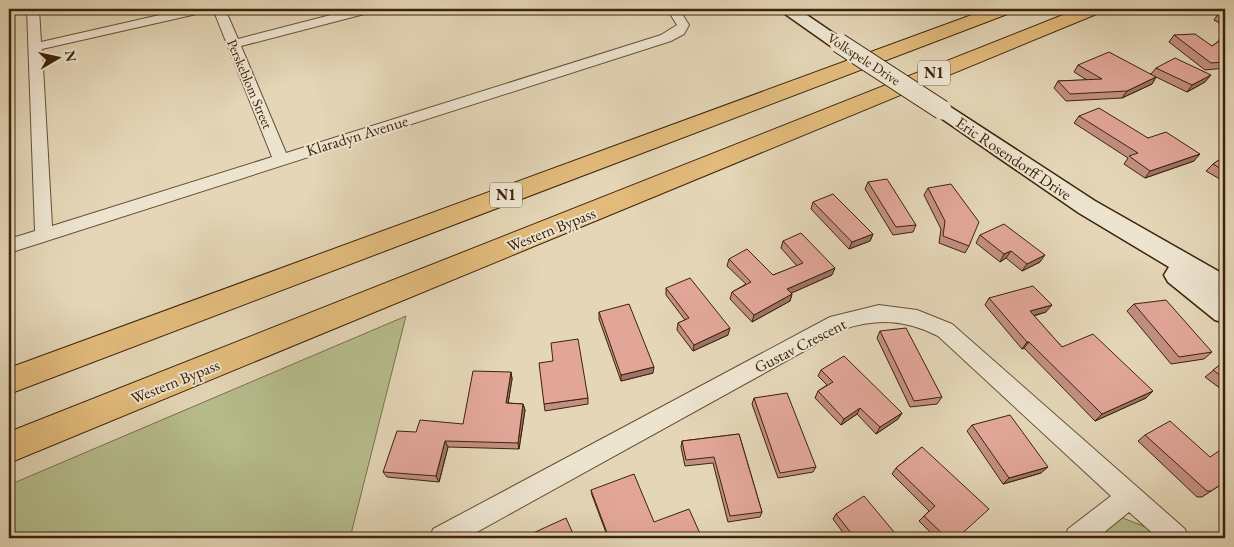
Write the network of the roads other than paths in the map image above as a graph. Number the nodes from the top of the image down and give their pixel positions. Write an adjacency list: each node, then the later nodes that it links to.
1 (33, 9): 10 (street)
2 (201, 9): 10 (street)
3 (219, 9): 9 (street, Perskeblom Street)
4 (368, 9): 9 (street)
5 (673, 9): 12 (street, Klaradyn Avenue)
6 (786, 9): 11 (street, Volkspele Drive, bridge)
7 (1004, 9): 18 (highway, N1)
8 (1093, 9): 19 (highway, Western Bypass / N1)
9 (234, 44): 12 (street, Perskeblom Street)
10 (35, 47): 14 (street)
11 (942, 110): 13 (street, Eric Rosendorff Drive)
12 (281, 159): 14 (street, Klaradyn Avenue)
13 (1087, 207): 16 (street, Eric Rosendorff Drive); 17 (street, Eric Rosendorff Drive)
14 (44, 235): 15 (street, Klaradyn Avenue)
15 (9, 246)
16 (1225, 288)
17 (1225, 312)
18 (9, 381)
19 (9, 448)
20 (1130, 496): 21 (street, Gustav Crescent); 22 (street); 23 (street, Gustav Crescent)
21 (442, 538)
22 (1077, 538)
23 (1176, 538)

